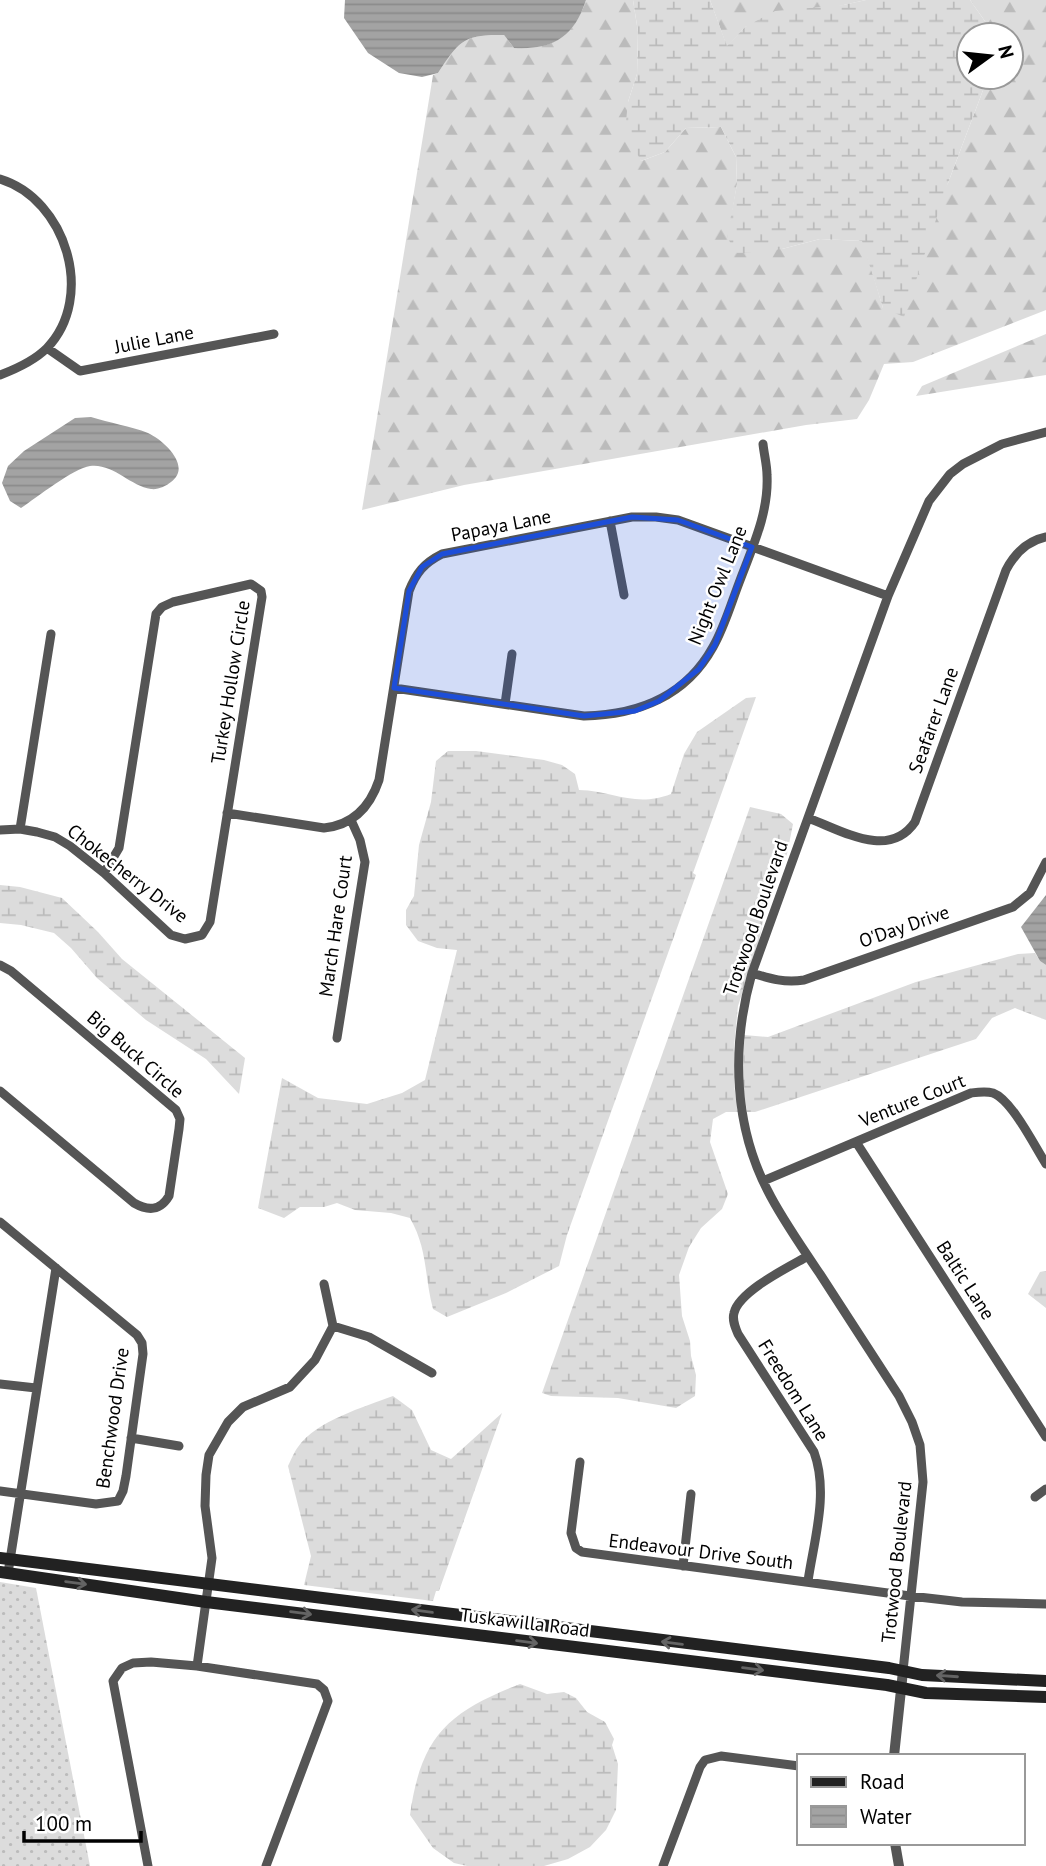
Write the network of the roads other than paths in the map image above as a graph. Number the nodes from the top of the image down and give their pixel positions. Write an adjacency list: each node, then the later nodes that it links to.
1 (0, 179): 3 (street)
2 (274, 334): 3 (street, Julie Lane)
3 (47, 348): 4 (street)
4 (0, 375)
5 (1046, 432): 11 (street, Trotwood Boulevard)
6 (763, 444): 9 (street, Night Owl Lane)
7 (610, 521): 9 (street, Papaya Lane); 10 (street); 14 (street, Papaya Lane)
8 (1046, 537): 17 (street, Seafarer Lane)
9 (752, 547): 11 (street, Papaya Lane); 15 (street, Night Owl Lane)
10 (624, 595)
11 (888, 596): 17 (street, Trotwood Boulevard)
12 (51, 634): 19 (street)
13 (512, 654): 15 (street)
14 (394, 688): 15 (street, Night Owl Lane); 18 (street, Papaya Lane)
15 (505, 704)
16 (227, 813): 18 (street); 22 (street, Turkey Hollow Circle); 23 (street, Turkey Hollow Circle)
17 (808, 818): 25 (street, Trotwood Boulevard)
18 (351, 820): 26 (street, March Hare Court)
19 (20, 829): 20 (street, Chokecherry Drive); 22 (street, Chokecherry Drive)
20 (0, 830)
21 (1046, 862): 25 (street, O'Day Drive)
22 (104, 873): 23 (street, Chokecherry Drive)
23 (192, 938)
24 (0, 965): 27 (street, Big Buck Circle)
25 (752, 973): 30 (street, Trotwood Boulevard)
26 (337, 1038)
27 (0, 1091)
28 (856, 1142): 29 (street, Venture Court); 30 (street, Venture Court); 39 (street, Baltic Lane)
29 (1046, 1164)
30 (763, 1181): 32 (street, Trotwood Boulevard)
31 (0, 1222): 33 (street, Benchwood Drive)
32 (808, 1256): 51 (street, Freedom Lane); 53 (street, Trotwood Boulevard)
33 (56, 1268): 38 (street); 40 (street, Benchwood Drive)
34 (324, 1284): 35 (street)
35 (332, 1326): 36 (street); 52 (street)
36 (432, 1373)
37 (0, 1384): 38 (street)
38 (36, 1388): 45 (street)
39 (1046, 1437)
40 (131, 1438): 41 (street); 45 (street, Benchwood Drive)
41 (179, 1446)
42 (580, 1462): 49 (street, Endeavour Drive South)
43 (1046, 1489): 47 (street)
44 (0, 1491): 45 (street)
45 (20, 1494): 48 (street)
46 (691, 1494): 49 (street)
47 (1035, 1497)
48 (5, 1558): 50 (street); 52 (main road, Tuskawilla Road)
49 (683, 1566): 51 (street, Endeavour Drive South)
50 (4, 1573): 54 (main road, Tuskawilla Road, one-way to 54)
51 (808, 1581): 53 (street, Endeavour Drive South)
52 (209, 1584): 54 (street); 57 (main road, Tuskawilla Road, one-way to 52)
53 (910, 1596): 55 (street, Endeavour Drive South); 57 (street, Trotwood Boulevard)
54 (206, 1602): 56 (street); 60 (main road, Tuskawilla Road, one-way to 60)
55 (1046, 1604)
56 (197, 1666): 66 (street); 67 (street)
57 (902, 1671): 58 (main road, Tuskawilla Road, one-way to 57); 60 (street, Trotwood Boulevard)
58 (1015, 1681): 59 (main road, Tuskawilla Road); 61 (main road)
59 (1046, 1681)
60 (900, 1689): 61 (main road, Tuskawilla Road); 63 (street, Trotwood Boulevard)
61 (1015, 1697): 62 (main road, Tuskawilla Road)
62 (1046, 1697)
63 (894, 1754)
64 (797, 1766): 68 (street)
65 (895, 1845): 69 (street)
66 (148, 1866)
67 (266, 1866)
68 (663, 1866)
69 (899, 1866)

